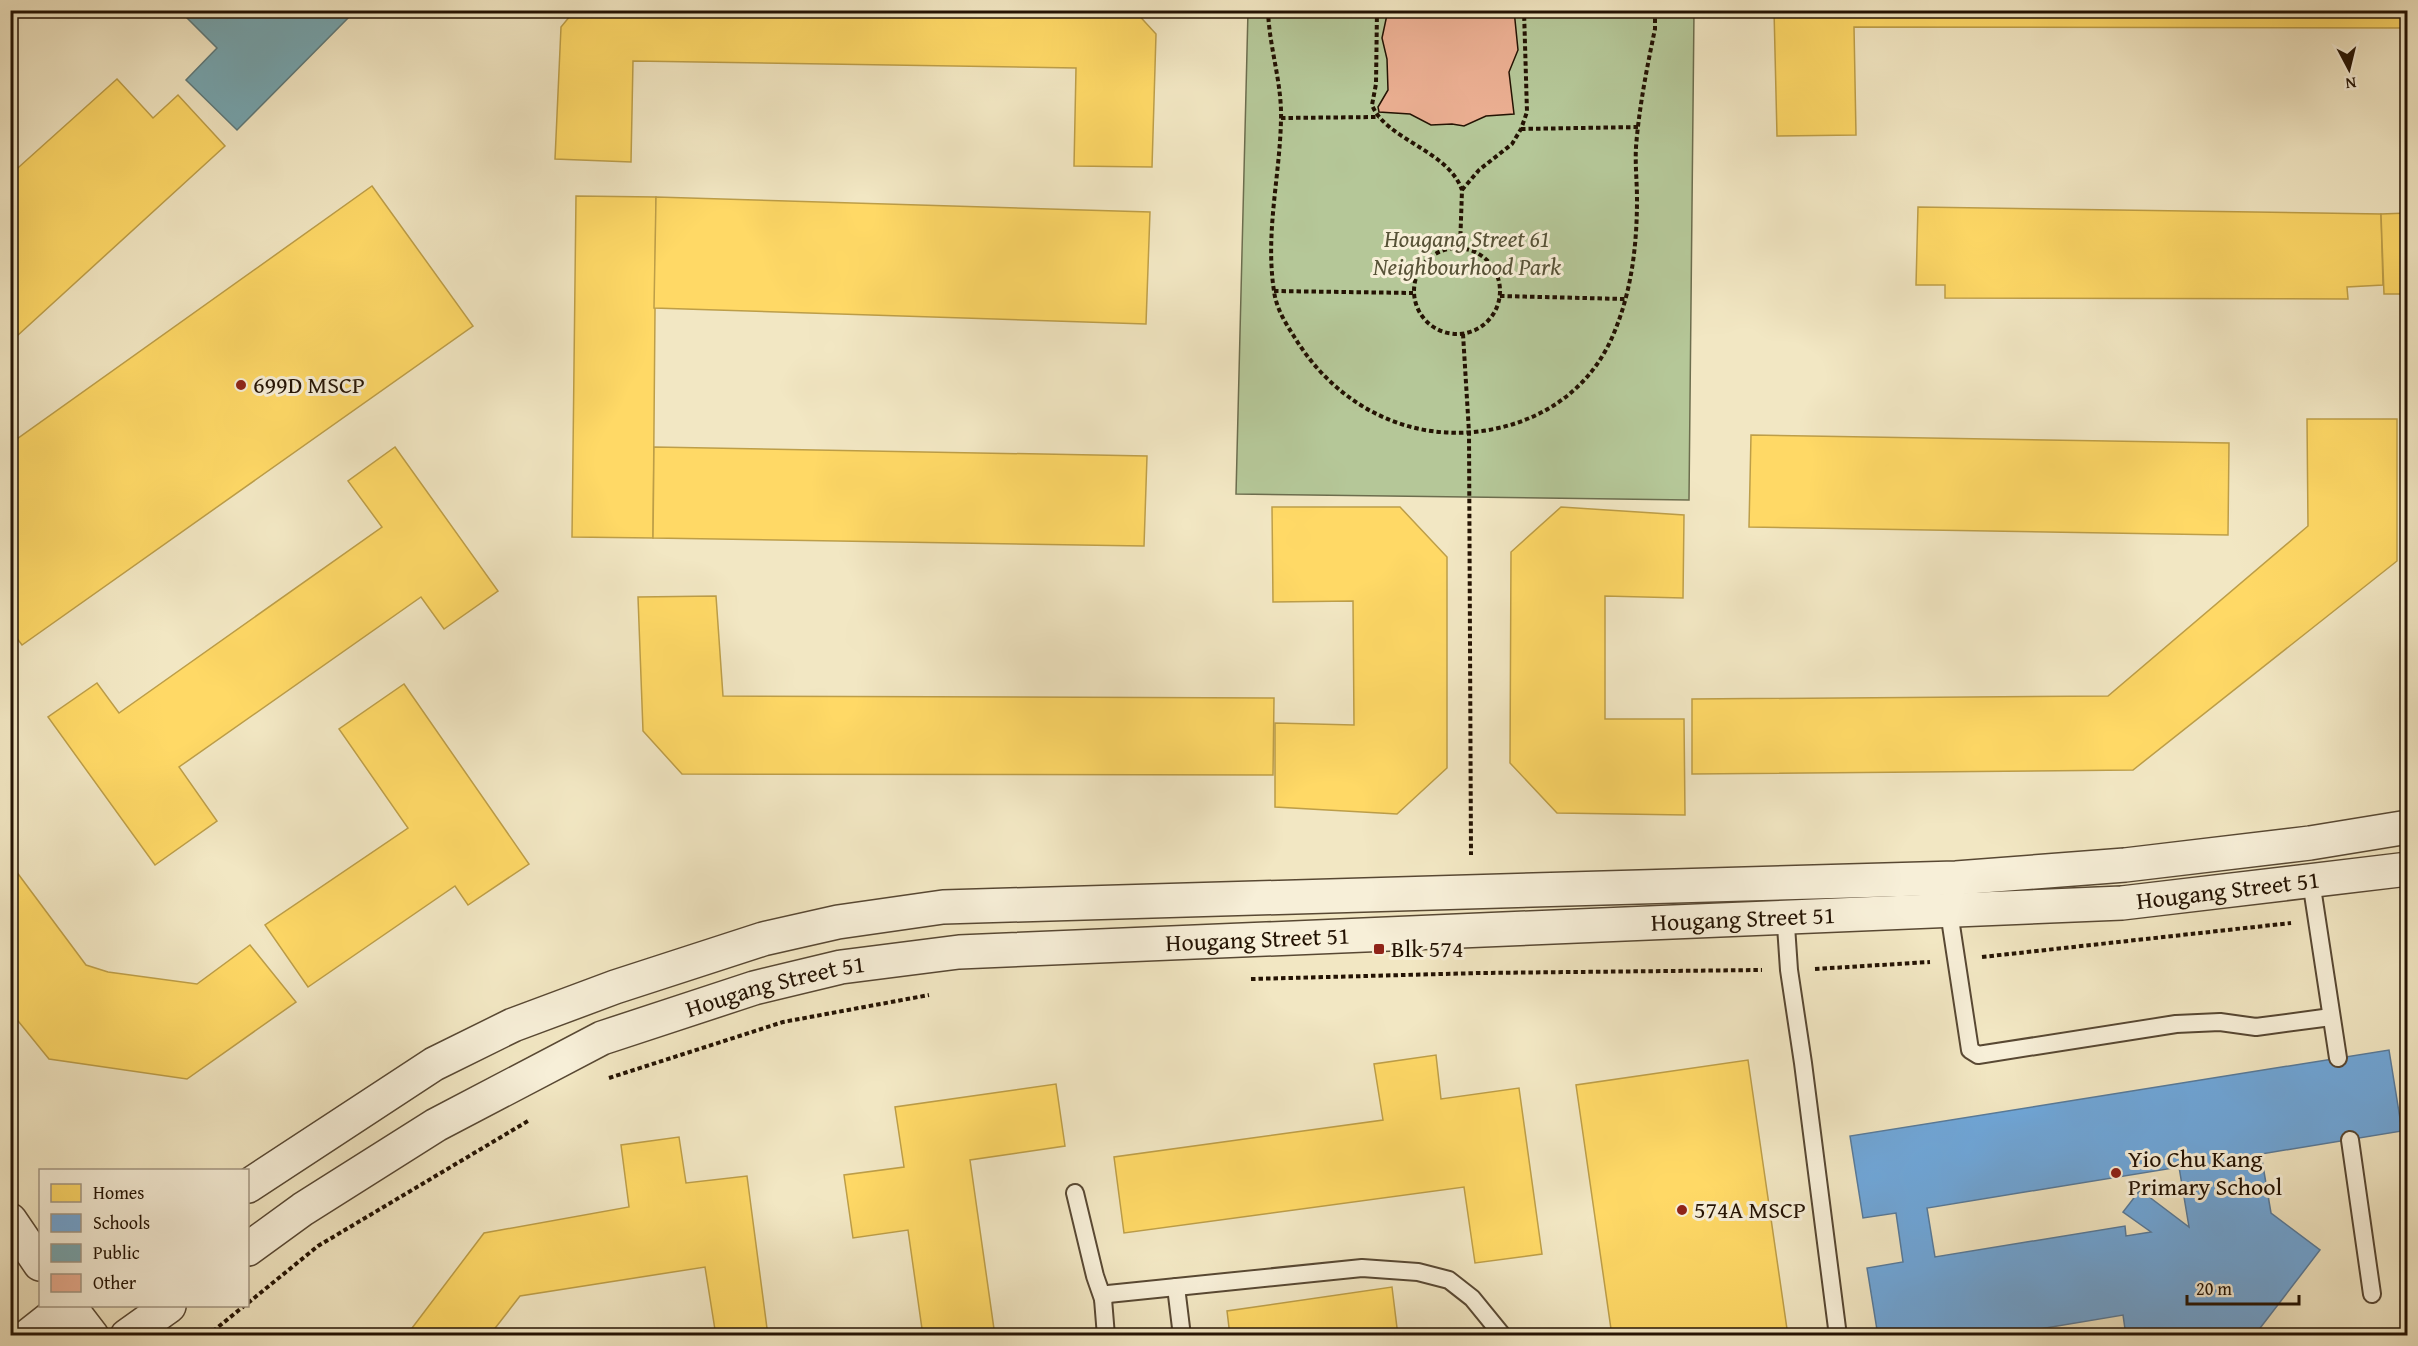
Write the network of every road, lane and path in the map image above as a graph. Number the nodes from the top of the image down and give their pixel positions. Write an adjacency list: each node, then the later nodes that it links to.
1 (22, 10): 6 (path)
2 (1268, 10): 8 (path)
3 (1377, 10): 7 (path)
4 (1524, 10): 10 (path)
5 (1655, 10): 9 (path)
6 (10, 20)
7 (1380, 117): 8 (path); 11 (path)
8 (1281, 118): 13 (path)
9 (1639, 127): 10 (path); 16 (path)
10 (1521, 129): 11 (path)
11 (1462, 190): 12 (path)
12 (1460, 248): 14 (path); 15 (path)
13 (1274, 291): 14 (path); 18 (path)
14 (1413, 293): 17 (path)
15 (1500, 296): 16 (path); 17 (path)
16 (1626, 298): 18 (path)
17 (1464, 334): 18 (path)
18 (1469, 432): 23 (path)
19 (2408, 827): 22 (street, Hougang Street 51)
20 (2408, 869): 21 (street, Hougang Street 51)
21 (2311, 881): 24 (street, Hougang Street 51); 26 (lane)
22 (1780, 884): 23 (street, Hougang Street 51); 25 (lane)
23 (1472, 891): 36 (street, Hougang Street 51)
24 (1949, 912): 25 (street, Hougang Street 51); 27 (lane)
25 (1786, 917): 28 (lane); 39 (street, Hougang Street 51)
26 (2316, 920): 27 (path); 31 (lane)
27 (1955, 960): 28 (path); 31 (lane)
28 (1789, 970): 29 (path); 58 (lane)
29 (1249, 979)
30 (935, 994): 33 (path)
31 (2331, 1017): 32 (lane)
32 (2338, 1058)
33 (599, 1081)
34 (528, 1120): 44 (path)
35 (2349, 1140): 42 (lane)
36 (249, 1185)
37 (1075, 1193): 43 (lane)
38 (10, 1220): 40 (street)
39 (249, 1248)
40 (39, 1263)
41 (1176, 1287): 43 (lane); 56 (lane); 57 (lane)
42 (2372, 1294)
43 (1103, 1299): 55 (lane)
44 (249, 1302)
45 (64, 1307): 51 (street)
46 (69, 1307): 52 (street)
47 (166, 1307): 53 (street)
48 (242, 1307): 54 (path)
49 (10, 1326): 50 (street)
50 (17, 1335)
51 (28, 1335)
52 (92, 1335)
53 (127, 1335)
54 (207, 1335)
55 (1106, 1335)
56 (1182, 1335)
57 (1503, 1335)
58 (1838, 1335)

